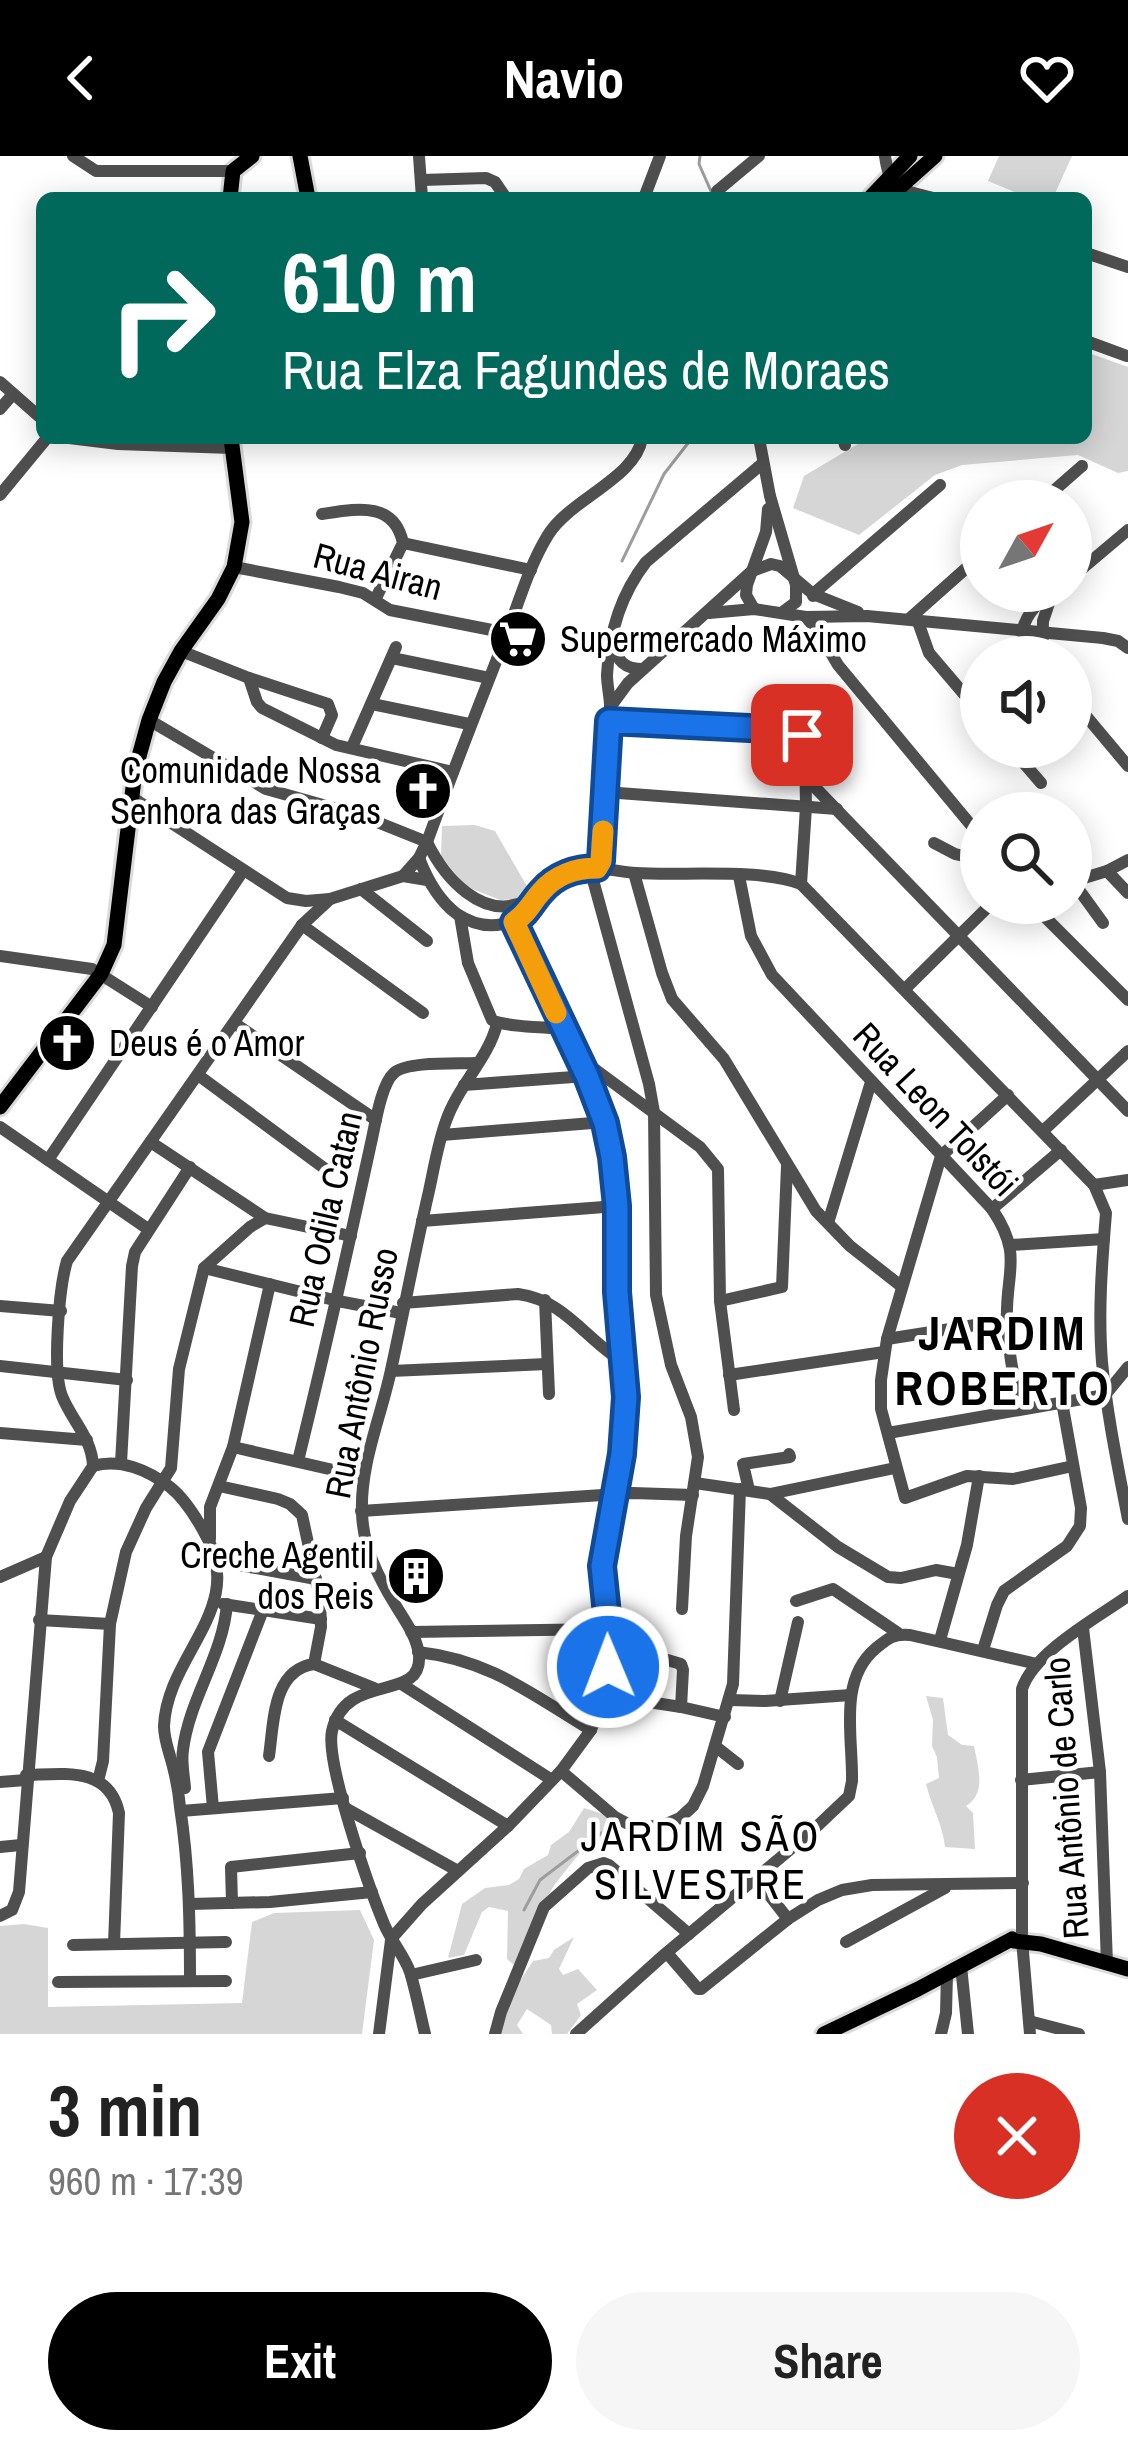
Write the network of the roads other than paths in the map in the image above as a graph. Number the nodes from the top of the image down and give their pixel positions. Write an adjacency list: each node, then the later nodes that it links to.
1 (73, 156): 8 (street)
2 (252, 156): 10 (main road)
3 (300, 156): 15 (main road)
4 (418, 156): 11 (street)
5 (660, 156): 18 (street)
6 (759, 156): 13 (street)
7 (935, 156): 12 (main road)
8 (143, 163): 9 (street)
9 (206, 163): 10 (street)
10 (233, 171): 14 (main road)
11 (422, 180): 16 (street); 17 (street)
12 (888, 180): 19 (street)
13 (717, 191)
14 (231, 192)
15 (307, 192)
16 (422, 192)
17 (502, 192)
18 (646, 192)
19 (918, 192)
20 (1092, 255): 21 (street)
21 (1128, 267)
22 (1092, 342): 23 (street)
23 (1126, 356)
24 (0, 382): 25 (street)
25 (13, 394): 26 (street); 27 (street)
26 (0, 409)
27 (36, 414)
28 (42, 444): 36 (street)
29 (231, 444): 42 (main road)
30 (641, 444): 43 (street)
31 (760, 444): 32 (street)
32 (763, 463): 37 (street); 63 (street)
33 (1082, 466): 34 (street)
34 (1066, 480)
35 (940, 485): 47 (street)
36 (0, 495)
37 (770, 496): 44 (street); 45 (street)
38 (322, 514): 40 (street)
39 (1128, 530): 41 (street)
40 (404, 543): 43 (street); 48 (street)
41 (1092, 560)
42 (234, 567): 48 (street, Rua Airan); 64 (main road)
43 (531, 570): 59 (street)
44 (752, 571): 45 (street); 49 (street); 53 (street)
45 (792, 575): 47 (street); 50 (street)
46 (960, 575): 56 (street)
47 (812, 594): 54 (street); 55 (street)
48 (375, 600): 59 (street, Rua Airan)
49 (754, 609): 50 (street); 53 (street)
50 (784, 611): 55 (street)
51 (1029, 612): 57 (street)
52 (1045, 612): 58 (street)
53 (709, 613): 65 (street)
54 (867, 616): 55 (street); 56 (street)
55 (813, 617): 85 (street)
56 (913, 619): 57 (street); 68 (street)
57 (1022, 631): 58 (street); 60 (street)
58 (1043, 632): 61 (street); 62 (street)
59 (507, 633): 67 (street)
60 (1025, 636)
61 (1042, 636)
62 (1125, 641)
63 (611, 643): 65 (street); 70 (street)
64 (181, 651): 66 (street); 71 (main road)
65 (645, 669): 70 (street)
66 (249, 678): 74 (street); 74 (street)
67 (488, 678): 69 (street); 73 (street)
68 (960, 689)
69 (372, 704): 73 (street); 75 (street)
70 (610, 713): 79 (street); 81 (street)
71 (148, 720): 82 (main road); 86 (street)
72 (1092, 723): 76 (street)
73 (469, 724): 78 (street)
74 (322, 738): 75 (street)
75 (352, 747): 78 (street)
76 (1128, 766)
77 (1028, 768): 80 (street)
78 (453, 772): 86 (street)
79 (805, 777): 83 (street); 84 (street)
80 (1040, 783)
81 (605, 792): 83 (street); 91 (street)
82 (133, 798): 92 (street); 116 (main road)
83 (806, 807): 84 (street); 99 (street)
84 (837, 808): 113 (street)
85 (960, 813)
86 (427, 842): 89 (street); 105 (street)
87 (934, 843): 88 (street)
88 (960, 855)
89 (419, 858): 95 (street); 98 (street)
90 (1128, 860): 93 (street)
91 (597, 868): 94 (street); 101 (street); 137 (street)
92 (243, 871): 103 (street); 119 (street)
93 (1107, 872): 97 (street); 102 (street)
94 (634, 873): 96 (street); 147 (street)
95 (403, 876): 98 (street); 100 (street)
96 (739, 876): 99 (street); 132 (street, Rua Leon Tolstói)
97 (1092, 876)
98 (428, 880): 107 (street)
99 (801, 884): 117 (street)
100 (361, 890): 104 (street); 114 (street)
101 (539, 893): 105 (street); 108 (street)
102 (1128, 893)
103 (287, 898): 104 (street); 112 (street)
104 (330, 899): 112 (street)
105 (510, 906): 108 (street)
106 (1092, 908): 109 (street)
107 (460, 916): 108 (street); 123 (street)
108 (514, 922): 120 (street)
109 (1103, 923)
110 (970, 924): 113 (street)
111 (1052, 924): 118 (street)
112 (300, 928): 121 (street); 122 (street)
113 (959, 934): 117 (street); 131 (street)
114 (427, 941)
115 (0, 956): 116 (street)
116 (101, 974): 119 (street); 135 (main road)
117 (905, 989): 134 (street)
118 (1128, 1000)
119 (152, 1007): 146 (street)
120 (556, 1012): 124 (street); 125 (street)
121 (423, 1013)
122 (234, 1024): 129 (street); 138 (street)
123 (496, 1024): 124 (street); 128 (street, Rua Antônio Russo)
124 (515, 1024): 125 (street)
125 (563, 1029): 127 (street)
126 (1128, 1051): 131 (street)
127 (577, 1056): 130 (street); 137 (street)
128 (476, 1063): 133 (street, Rua Antônio Russo); 138 (street, Rua Odila Catan)
129 (198, 1075): 143 (street); 149 (street)
130 (587, 1076): 133 (street); 139 (street)
131 (1098, 1079): 136 (street); 141 (street)
132 (872, 1082): 145 (street, Rua Leon Tolstói); 157 (street)
133 (464, 1085): 142 (street, Rua Antônio Russo)
134 (1008, 1095): 141 (street); 145 (street)
135 (0, 1107)
136 (1128, 1111)
137 (654, 1112): 167 (street); 200 (street)
138 (376, 1120): 159 (street, Rua Odila Catan)
139 (605, 1123): 142 (street); 153 (street)
140 (0, 1127): 146 (street)
141 (1042, 1131): 144 (street)
142 (442, 1135): 156 (street, Rua Antônio Russo)
143 (152, 1143): 148 (street); 152 (street)
144 (1061, 1150): 151 (street); 154 (street)
145 (941, 1156): 154 (street, Rua Leon Tolstói); 164 (street)
146 (48, 1160): 152 (street)
147 (787, 1164): 157 (street); 167 (street)
148 (190, 1167): 155 (street); 158 (street)
149 (324, 1168)
150 (1128, 1180): 151 (street)
151 (1094, 1185): 160 (street)
152 (110, 1203): 158 (street); 170 (street)
153 (617, 1206): 156 (street); 173 (street)
154 (992, 1209): 161 (street, Rua Leon Tolstói)
155 (266, 1218): 159 (street); 162 (street)
156 (422, 1220): 169 (street, Rua Antônio Russo)
157 (828, 1223): 164 (street)
158 (148, 1229): 180 (street)
159 (351, 1235): 166 (street, Rua Odila Catan)
160 (1104, 1239): 161 (street); 182 (street)
161 (1011, 1245): 171 (street, Rua Leon Tolstói)
162 (204, 1268): 163 (street); 198 (street)
163 (270, 1285): 166 (street); 189 (street)
164 (902, 1286): 172 (street)
165 (545, 1300): 169 (street); 173 (street); 174 (street)
166 (338, 1301): 169 (street); 191 (street, Rua Odila Catan)
167 (720, 1301): 179 (street)
168 (0, 1306): 170 (street)
169 (402, 1308): 178 (street, Rua Antônio Russo)
170 (61, 1311): 177 (street)
171 (1006, 1321): 172 (street); 184 (street, Rua Leon Tolstói)
172 (886, 1345): 179 (street); 187 (street)
173 (623, 1362): 202 (street)
174 (548, 1364): 178 (street); 181 (street)
175 (0, 1366): 177 (street)
176 (1128, 1366): 182 (street)
177 (57, 1371): 180 (street); 188 (street)
178 (392, 1371): 197 (street, Rua Antônio Russo)
179 (729, 1375): 185 (street)
180 (127, 1380): 192 (street)
181 (549, 1394)
182 (1106, 1395): 183 (street); 205 (street)
183 (1063, 1402): 184 (street); 194 (street)
184 (1019, 1408): 187 (street)
185 (734, 1410)
186 (0, 1433): 188 (street)
187 (888, 1436): 195 (street)
188 (87, 1440): 193 (street)
189 (233, 1447): 191 (street); 199 (street)
190 (789, 1454): 201 (street)
191 (298, 1461): 197 (street)
192 (121, 1463): 193 (street); 198 (street)
193 (93, 1466): 207 (street)
194 (1073, 1466): 196 (street); 226 (street)
195 (895, 1468): 196 (street); 203 (street)
196 (979, 1476): 209 (street)
197 (364, 1477): 204 (street, Rua Antônio Russo)
198 (164, 1482): 206 (street); 220 (street)
199 (219, 1486): 206 (street); 211 (street)
200 (694, 1489): 201 (street); 202 (street); 215 (street)
201 (745, 1490): 203 (street); 234 (street)
202 (614, 1494): 204 (street); 224 (street)
203 (770, 1494): 209 (street)
204 (362, 1511): 222 (street, Rua Antônio Russo)
205 (1128, 1519)
206 (210, 1540): 208 (street)
207 (46, 1557): 210 (street); 218 (street)
208 (217, 1562): 211 (street); 214 (street)
209 (958, 1574): 225 (street)
210 (0, 1577)
211 (316, 1579): 217 (street)
212 (1128, 1596): 221 (street)
213 (796, 1600): 223 (street)
214 (221, 1604): 216 (street); 241 (street); 241 (street)
215 (682, 1609)
216 (263, 1610): 217 (street); 251 (street)
217 (321, 1619): 228 (street)
218 (39, 1620): 220 (street); 246 (street)
219 (798, 1622): 235 (street)
220 (110, 1624): 248 (street)
221 (1083, 1628): 229 (street); 244 (street, Rua Antônio de Carlo)
222 (411, 1632): 224 (street); 227 (street, Rua Antônio Russo)
223 (898, 1633): 225 (street); 233 (street)
224 (609, 1636): 232 (street); 236 (street)
225 (940, 1640): 226 (street)
226 (983, 1650): 229 (street)
227 (418, 1652): 230 (street); 239 (street)
228 (314, 1664): 231 (street); 242 (street)
229 (1036, 1664): 247 (street)
230 (403, 1684): 231 (street); 245 (street)
231 (375, 1689): 238 (street)
232 (604, 1694): 236 (street); 239 (street)
233 (851, 1696): 235 (street); 258 (street)
234 (730, 1700): 235 (street); 237 (street)
235 (779, 1701)
236 (681, 1706): 237 (street)
237 (725, 1718): 240 (street)
238 (335, 1720): 250 (street); 253 (street)
239 (591, 1730): 245 (street)
240 (715, 1747): 243 (street); 245 (street)
241 (175, 1752): 252 (street)
242 (269, 1756)
243 (738, 1764)
244 (1100, 1772): 247 (street); 276 (street, Rua Antônio de Carlo)
245 (556, 1775): 253 (street)
246 (26, 1778): 248 (street); 249 (street); 254 (street)
247 (1021, 1780): 259 (street)
248 (98, 1781): 272 (street)
249 (0, 1782)
250 (345, 1803): 251 (street); 256 (street); 257 (street)
251 (213, 1808): 252 (street)
252 (184, 1811): 263 (street)
253 (508, 1826): 257 (street)
254 (21, 1845): 255 (street); 264 (street)
255 (0, 1847)
256 (360, 1853): 261 (street); 262 (street)
257 (458, 1871): 267 (street)
258 (756, 1878): 265 (street); 266 (street)
259 (1023, 1883): 260 (street); 268 (street)
260 (949, 1886): 265 (street); 271 (street)
261 (372, 1892): 262 (street); 267 (street)
262 (232, 1903): 263 (street)
263 (190, 1904): 269 (street)
264 (0, 1916)
265 (788, 1919): 274 (street)
266 (689, 1934): 274 (street); 288 (street)
267 (392, 1939): 279 (street); 286 (street)
268 (1022, 1940): 276 (main road); 278 (main road); 285 (street)
269 (190, 1942): 270 (street); 272 (street); 280 (street)
270 (226, 1942)
271 (846, 1942)
272 (114, 1944): 273 (street)
273 (73, 1945)
274 (667, 1953): 289 (street)
275 (476, 1960): 279 (street)
276 (1107, 1964): 277 (main road)
277 (1128, 1969)
278 (947, 1974): 283 (street); 284 (street); 290 (main road)
279 (411, 1975): 287 (street)
280 (190, 1981): 281 (street); 282 (street)
281 (58, 1982)
282 (226, 1982)
283 (946, 2008): 284 (street); 291 (street)
284 (967, 2015): 292 (street)
285 (1030, 2027): 293 (street)
286 (380, 2034)
287 (425, 2034)
288 (495, 2034)
289 (576, 2034)
290 (824, 2034)
291 (940, 2034)
292 (968, 2034)
293 (1079, 2034)

